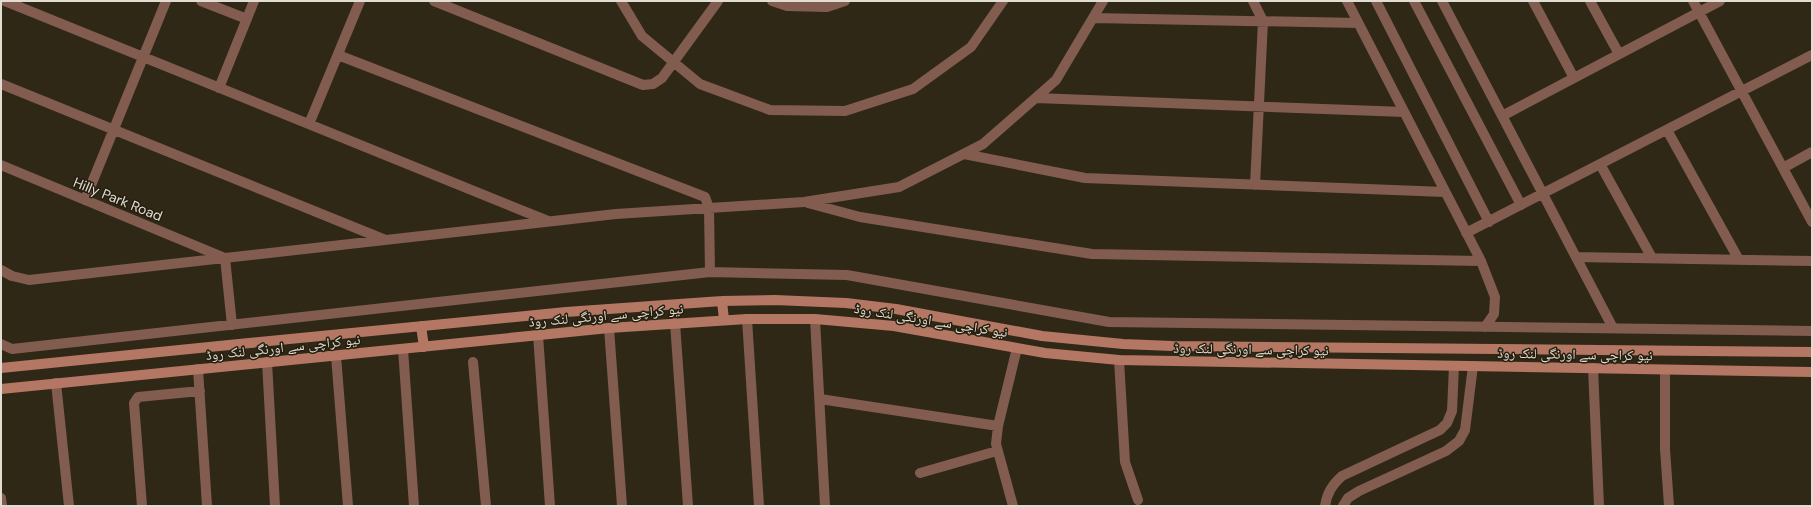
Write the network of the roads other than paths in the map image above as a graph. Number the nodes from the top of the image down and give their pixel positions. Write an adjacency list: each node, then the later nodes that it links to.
1 (5, 1): 29 (street)
2 (166, 1): 29 (street)
3 (201, 1): 24 (street)
4 (254, 1): 24 (street)
5 (360, 1): 28 (street)
6 (434, 1): 31 (street)
7 (621, 1): 31 (street)
8 (718, 1): 31 (street)
9 (772, 1): 10 (street)
10 (845, 1)
11 (1003, 1): 31 (street)
12 (1103, 1): 23 (street)
13 (1253, 1): 25 (street)
14 (1346, 1): 26 (street)
15 (1376, 1): 56 (street)
16 (1414, 1): 53 (street)
17 (1442, 1): 39 (street)
18 (1533, 1): 32 (street)
19 (1590, 1): 27 (street)
20 (1693, 1): 22 (street)
21 (1720, 1): 22 (street)
22 (1699, 13): 27 (street); 35 (street)
23 (1093, 18): 25 (street); 36 (street)
24 (247, 19): 34 (street)
25 (1262, 21): 26 (street); 37 (street)
26 (1358, 23): 38 (street)
27 (1619, 54): 32 (street)
28 (338, 56): 40 (street); 54 (street)
29 (143, 57): 34 (street); 41 (street)
30 (1811, 57): 35 (street)
31 (673, 62)
32 (1574, 78): 39 (street)
33 (1, 84): 41 (street)
34 (219, 88): 40 (street)
35 (1741, 91): 42 (street); 47 (street)
36 (1036, 98): 37 (street); 44 (street)
37 (1259, 106): 38 (street); 48 (street)
38 (1404, 112): 49 (street)
39 (1502, 116): 50 (street)
40 (310, 124): 55 (street)
41 (113, 130): 51 (street); 59 (street)
42 (1667, 130): 45 (street); 63 (street)
43 (1812, 152): 47 (street)
44 (964, 154): 48 (street); 52 (street)
45 (1600, 164): 50 (street); 62 (street)
46 (1, 165): 51 (street, Hilly Park Road)
47 (1783, 168): 57 (street)
48 (1255, 185): 49 (street)
49 (1445, 192): 58 (street)
50 (1543, 194): 53 (street); 60 (street)
51 (85, 200): 61 (street, Hilly Park Road)
52 (804, 202): 54 (street); 64 (street)
53 (1522, 205): 56 (street)
54 (709, 208): 55 (street); 67 (street)
55 (550, 222): 59 (street)
56 (1489, 222): 58 (street)
57 (1812, 222)
58 (1466, 233): 64 (street)
59 (385, 240): 61 (street)
60 (1576, 257): 62 (street); 77 (street)
61 (225, 258): 66 (street); 73 (street)
62 (1652, 258): 63 (street)
63 (1739, 260): 65 (street)
64 (1481, 261): 75 (street)
65 (1812, 261)
66 (1, 270)
67 (710, 272): 73 (street); 75 (street)
68 (722, 301): 71 (street); 74 (street, نیو کراچی سے اورنگی لنک روڈ); 85 (street, نیو کراچی سے اورنگی لنک روڈ)
69 (747, 318): 70 (street, نیو کراچی سے اورنگی لنک روڈ); 71 (street, نیو کراچی سے اورنگی لنک روڈ); 120 (street)
70 (815, 319): 82 (street, نیو کراچی سے اورنگی لنک روڈ); 103 (street)
71 (724, 320): 72 (street, نیو کراچی سے اورنگی لنک روڈ)
72 (675, 323): 76 (street, نیو کراچی سے اورنگی لنک روڈ); 119 (street)
73 (232, 325): 83 (street)
74 (421, 326): 81 (street); 94 (street, نیو کراچی سے اورنگی لنک روڈ)
75 (1485, 326): 77 (street)
76 (609, 328): 79 (street, نیو کراچی سے اورنگی لنک روڈ); 118 (street)
77 (1613, 328): 78 (street)
78 (1812, 331)
79 (538, 335): 81 (street, نیو کراچی سے اورنگی لنک روڈ); 117 (street)
80 (1, 344): 83 (street)
81 (424, 347): 84 (street, نیو کراچی سے اورنگی لنک روڈ)
82 (1017, 348): 89 (street, نیو کراچی سے اورنگی لنک روڈ); 104 (street)
83 (12, 349): 86 (street)
84 (403, 349): 88 (street, نیو کراچی سے اورنگی لنک روڈ); 115 (street)
85 (1574, 349): 87 (street, نیو کراچی سے اورنگی لنک روڈ); 95 (street)
86 (1, 350)
87 (1812, 352)
88 (336, 356): 90 (street, نیو کراچی سے اورنگی لنک روڈ); 114 (street)
89 (1119, 360): 92 (street, نیو کراچی سے اورنگی لنک روڈ); 108 (street)
90 (267, 362): 97 (street, نیو کراچی سے اورنگی لنک روڈ); 113 (street)
91 (473, 362): 116 (street)
92 (1454, 366): 93 (street, نیو کراچی سے اورنگی لنک روڈ); 123 (street)
93 (1474, 366): 95 (street, نیو کراچی سے اورنگی لنک روڈ); 124 (street)
94 (1, 368)
95 (1575, 368): 96 (street, نیو کراچی سے اورنگی لنک روڈ)
96 (1593, 368): 98 (street, نیو کراچی سے اورنگی لنک روڈ); 125 (street)
97 (198, 369): 100 (street, نیو کراچی سے اورنگی لنک روڈ); 102 (street)
98 (1665, 370): 99 (street, نیو کراچی سے اورنگی لنک روڈ); 126 (street)
99 (1812, 372)
100 (56, 383): 101 (street, نیو کراچی سے اورنگی لنک روڈ); 110 (street)
101 (1, 389)
102 (200, 391): 111 (street); 112 (street)
103 (820, 399): 104 (street); 121 (street)
104 (998, 426): 105 (street)
105 (997, 451): 106 (street); 122 (street)
106 (920, 473)
107 (1, 498): 109 (street)
108 (1138, 500)
109 (2, 506)
110 (69, 506)
111 (142, 506)
112 (207, 506)
113 (275, 506)
114 (348, 506)
115 (414, 506)
116 (486, 506)
117 (550, 506)
118 (622, 506)
119 (688, 506)
120 (758, 506)
121 (825, 506)
122 (1013, 506)
123 (1325, 506)
124 (1343, 506)
125 (1600, 506)
126 (1668, 506)

